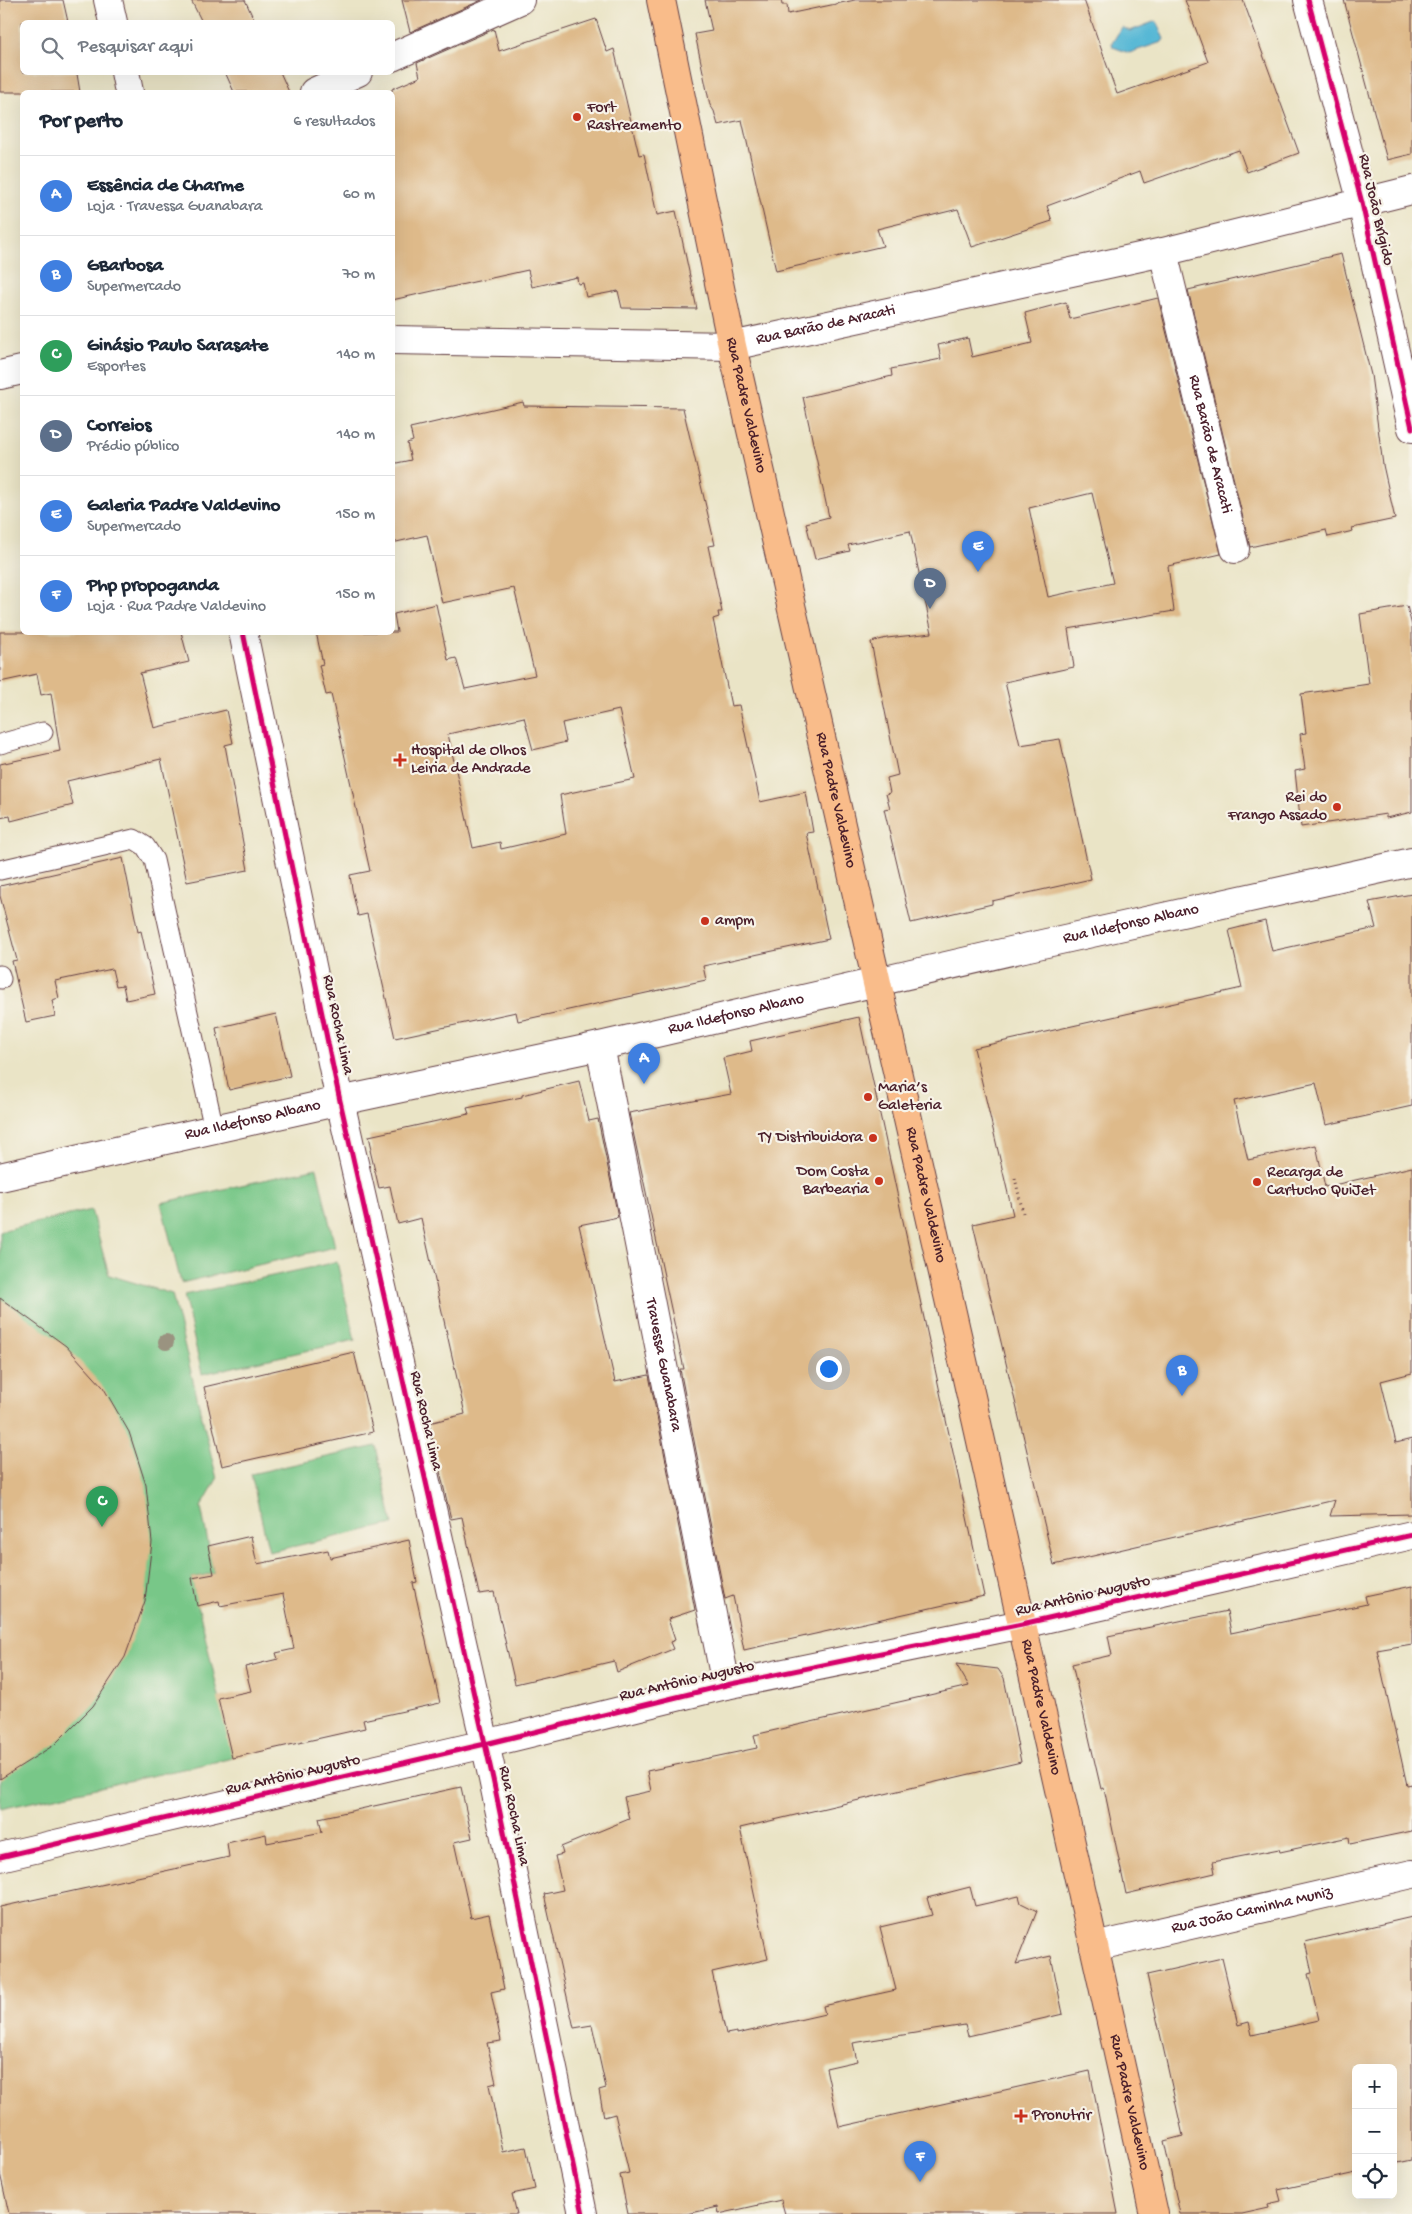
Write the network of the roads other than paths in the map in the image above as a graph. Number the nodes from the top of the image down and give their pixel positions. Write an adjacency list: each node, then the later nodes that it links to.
1 (108, 0): 5 (street)
2 (520, 0): 6 (street)
3 (660, 0): 15 (main road, Rua Padre Valdevino)
4 (1308, 0): 12 (street, Rua João Brígido)
5 (113, 20)
6 (395, 56)
7 (126, 75): 9 (street)
8 (351, 75): 10 (street)
9 (129, 90)
10 (318, 90)
11 (1412, 190): 12 (street, Rua Barão de Aracati)
12 (1362, 203): 13 (street, Rua Barão de Aracati); 18 (street, Rua João Brígido)
13 (1163, 252): 15 (street, Rua Barão de Aracati); 19 (street, Rua Barão de Aracati)
14 (395, 340): 15 (street, Rua Barão de Aracati)
15 (732, 346): 25 (main road, Rua Padre Valdevino)
16 (20, 370): 17 (street)
17 (0, 375)
18 (1412, 428)
19 (1235, 550)
20 (244, 635): 27 (street, Rua Rocha Lima)
21 (43, 732): 22 (lane)
22 (0, 744)
23 (1412, 862): 25 (street, Rua Ildefonso Albano)
24 (0, 870): 28 (lane)
25 (877, 981): 26 (street, Rua Ildefonso Albano); 31 (main road, Rua Padre Valdevino)
26 (600, 1046): 27 (street, Rua Ildefonso Albano); 32 (street, Travessa Guanabara)
27 (340, 1101): 28 (street, Rua Ildefonso Albano); 33 (street, Rua Rocha Lima)
28 (214, 1129): 29 (street, Rua Ildefonso Albano)
29 (0, 1177)
30 (1412, 1535): 31 (street, Rua Antônio Augusto)
31 (1022, 1624): 32 (street, Rua Antônio Augusto); 36 (main road, Rua Padre Valdevino)
32 (726, 1685): 33 (street, Rua Antônio Augusto)
33 (485, 1744): 34 (street, Rua Antônio Augusto); 37 (street, Rua Rocha Lima)
34 (0, 1857)
35 (1412, 1874): 36 (street, Rua João Caminha Muniz)
36 (1094, 1947): 38 (main road, Rua Padre Valdevino)
37 (583, 2214)
38 (1154, 2214)

